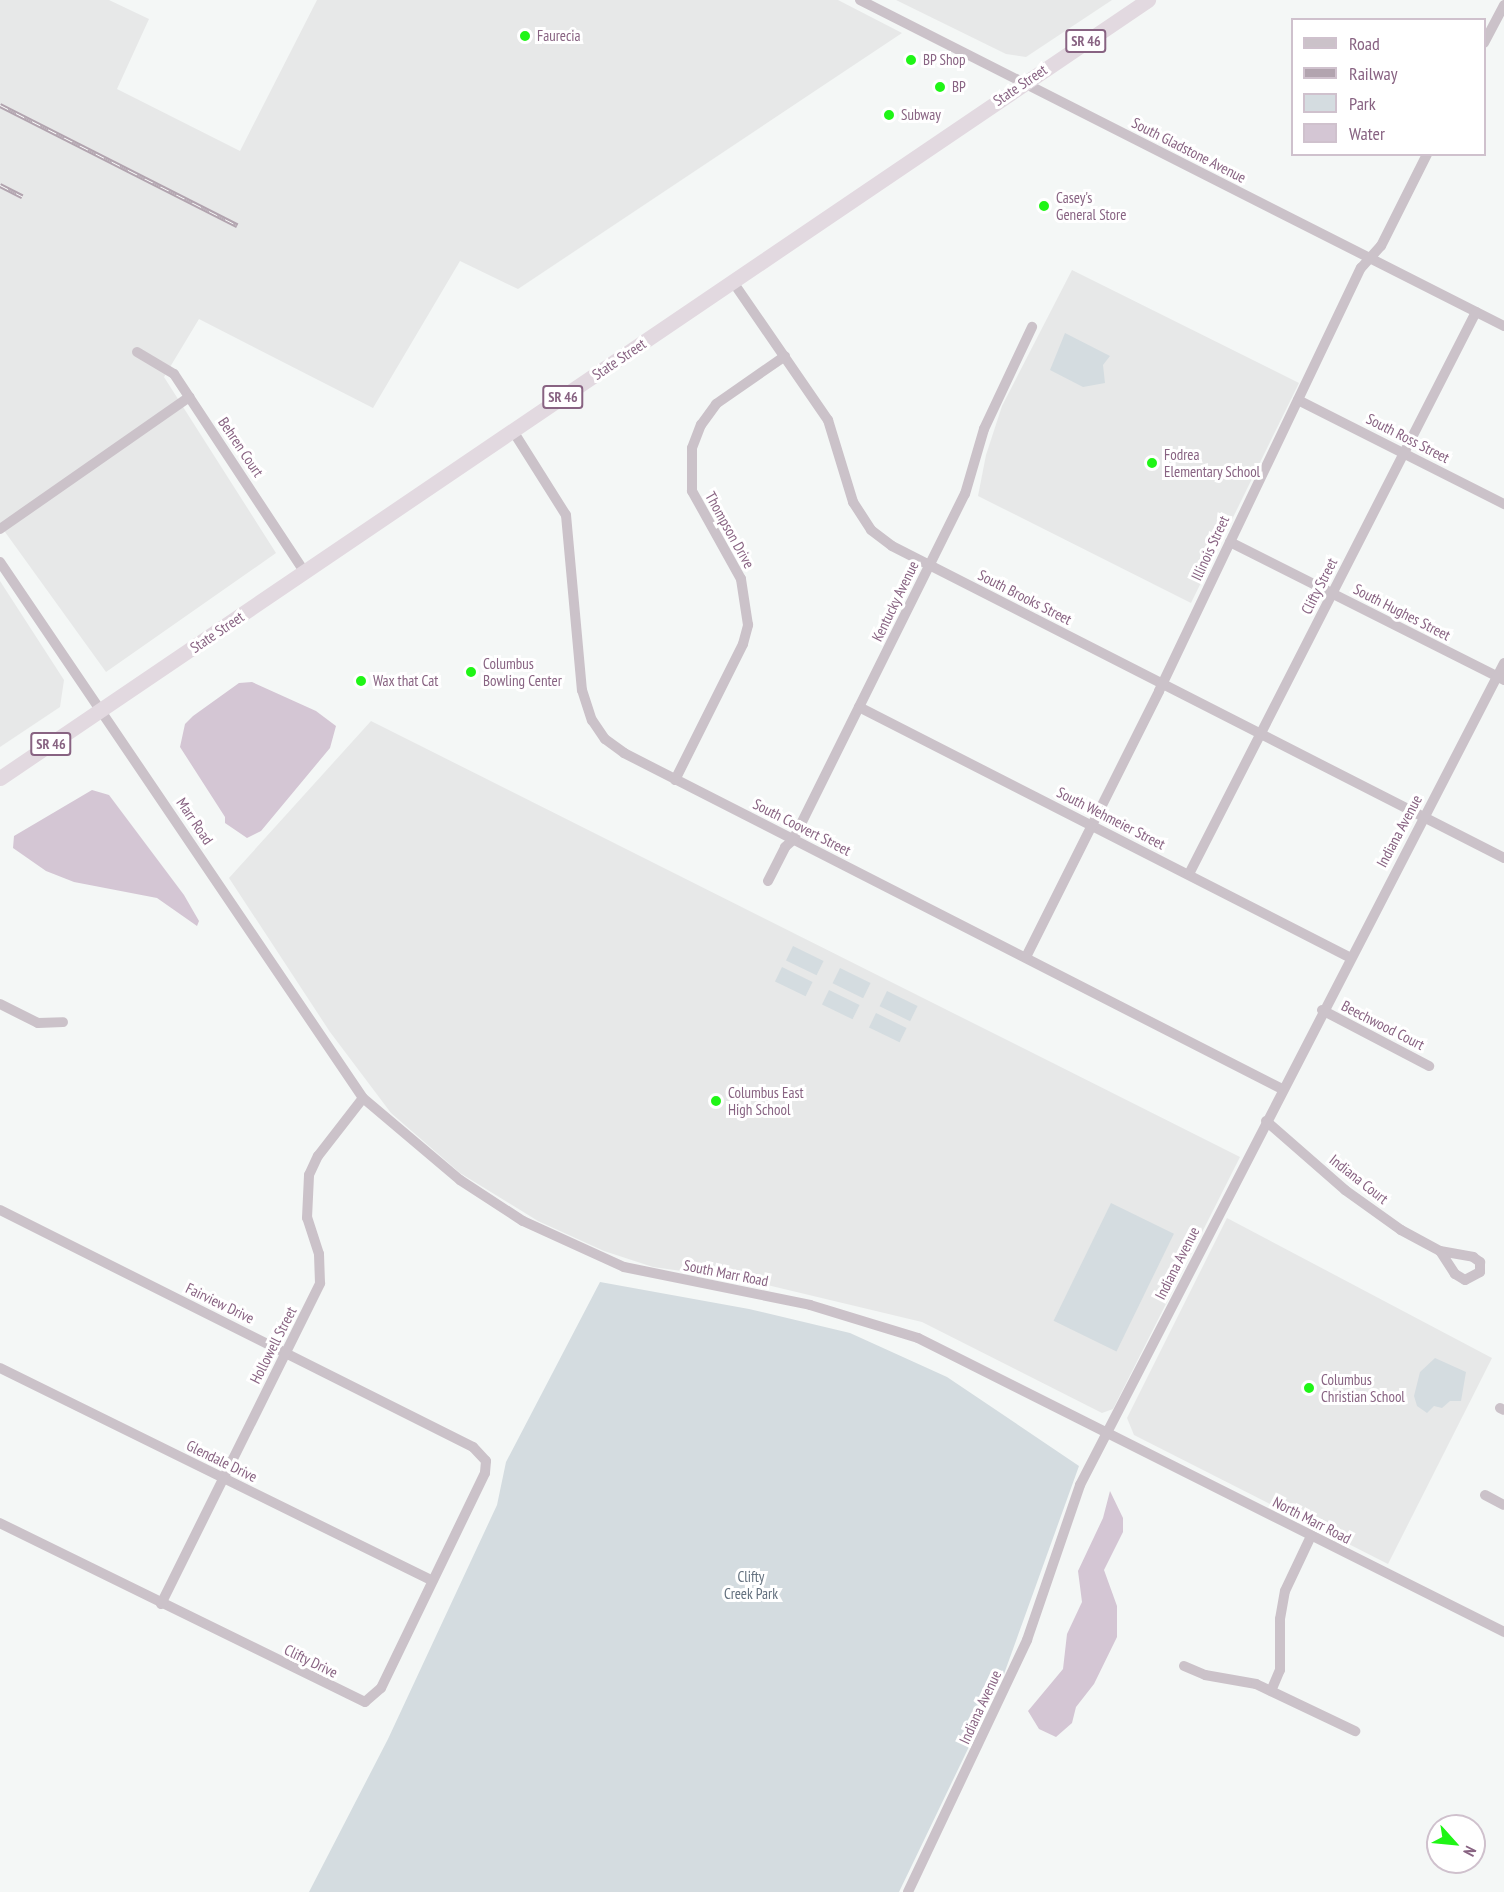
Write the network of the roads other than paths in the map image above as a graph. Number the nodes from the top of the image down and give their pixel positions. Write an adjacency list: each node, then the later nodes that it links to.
1 (860, 0): 5 (street, South Gladstone Avenue)
2 (1148, 0): 5 (highway, State Street / SR 46)
3 (1504, 5): 4 (street)
4 (1486, 41)
5 (1024, 83): 7 (street, South Gladstone Avenue); 8 (highway, State Street / SR 46)
6 (1426, 156): 7 (street, Illinois Street)
7 (1370, 258): 9 (street, South Gladstone Avenue); 15 (street, Illinois Street)
8 (733, 282): 13 (street, South Brooks Street); 16 (highway, State Street / SR 46)
9 (1476, 312): 10 (street, South Gladstone Avenue); 17 (street, Clifty Street)
10 (1504, 326)
11 (1032, 327): 22 (street, Kentucky Avenue)
12 (137, 352): 14 (street, Behren Court)
13 (785, 357): 22 (street, South Brooks Street); 32 (street, Thompson Drive)
14 (189, 397): 19 (street); 23 (street, Behren Court)
15 (1298, 400): 17 (street, South Ross Street); 20 (street, Illinois Street)
16 (513, 431): 23 (highway, State Street / SR 46); 32 (street, South Coovert Street)
17 (1405, 453): 18 (street, South Ross Street); 24 (street, Clifty Street)
18 (1504, 504)
19 (0, 529)
20 (1230, 542): 24 (street, South Hughes Street); 27 (street, Illinois Street)
21 (0, 562): 29 (street, Marr Road)
22 (929, 565): 27 (street, South Brooks Street); 28 (street, Kentucky Avenue)
23 (305, 573): 29 (highway, State Street / SR 46)
24 (1332, 593): 26 (street, South Hughes Street); 30 (street, Clifty Street)
25 (1504, 663): 26 (street, Indiana Avenue)
26 (1501, 678): 33 (street, Indiana Avenue)
27 (1162, 685): 30 (street, South Brooks Street); 34 (street, Illinois Street)
28 (859, 707): 34 (street, South Wehmeier Street); 35 (street, Kentucky Avenue)
29 (102, 709): 31 (highway, State Street / SR 46); 46 (street, Marr Road)
30 (1260, 734): 33 (street, South Brooks Street); 37 (street, Clifty Street)
31 (0, 778)
32 (675, 780): 35 (street, South Coovert Street)
33 (1423, 817): 36 (street, South Brooks Street); 40 (street, Indiana Avenue)
34 (1091, 825): 37 (street, South Wehmeier Street); 39 (street, Illinois Street)
35 (793, 840): 38 (street, Kentucky Avenue); 39 (street, South Coovert Street)
36 (1504, 858)
37 (1189, 874): 40 (street, South Wehmeier Street)
38 (768, 881)
39 (1026, 957): 45 (street, South Coovert Street)
40 (1349, 957): 42 (street, Indiana Avenue)
41 (0, 1004): 43 (street)
42 (1322, 1010): 44 (street, Beechwood Court); 45 (street, Indiana Avenue)
43 (63, 1022)
44 (1429, 1066)
45 (1282, 1089): 47 (street, Indiana Avenue)
46 (363, 1098): 50 (street, Hollowell Street); 52 (street, South Marr Road)
47 (1266, 1121): 49 (street, Indiana Court); 52 (street, Indiana Avenue)
48 (0, 1210): 50 (street, Fairview Drive)
49 (1440, 1251)
50 (286, 1353): 53 (street, Fairview Drive); 54 (street, Hollowell Street)
51 (0, 1368): 54 (street, Glendale Drive)
52 (1108, 1432): 58 (street, North Marr Road); 65 (street, Indiana Avenue)
53 (486, 1461): 59 (street, Clifty Drive)
54 (223, 1479): 59 (street, Glendale Drive); 60 (street, Hollowell Street)
55 (1485, 1495): 56 (street)
56 (1504, 1505)
57 (0, 1524): 60 (street, Clifty Drive)
58 (1311, 1536): 61 (street, North Marr Road); 63 (street)
59 (432, 1581): 60 (street, Clifty Drive)
60 (161, 1604)
61 (1504, 1632)
62 (1184, 1666): 63 (street)
63 (1271, 1691): 64 (street)
64 (1355, 1731)
65 (909, 1892)

